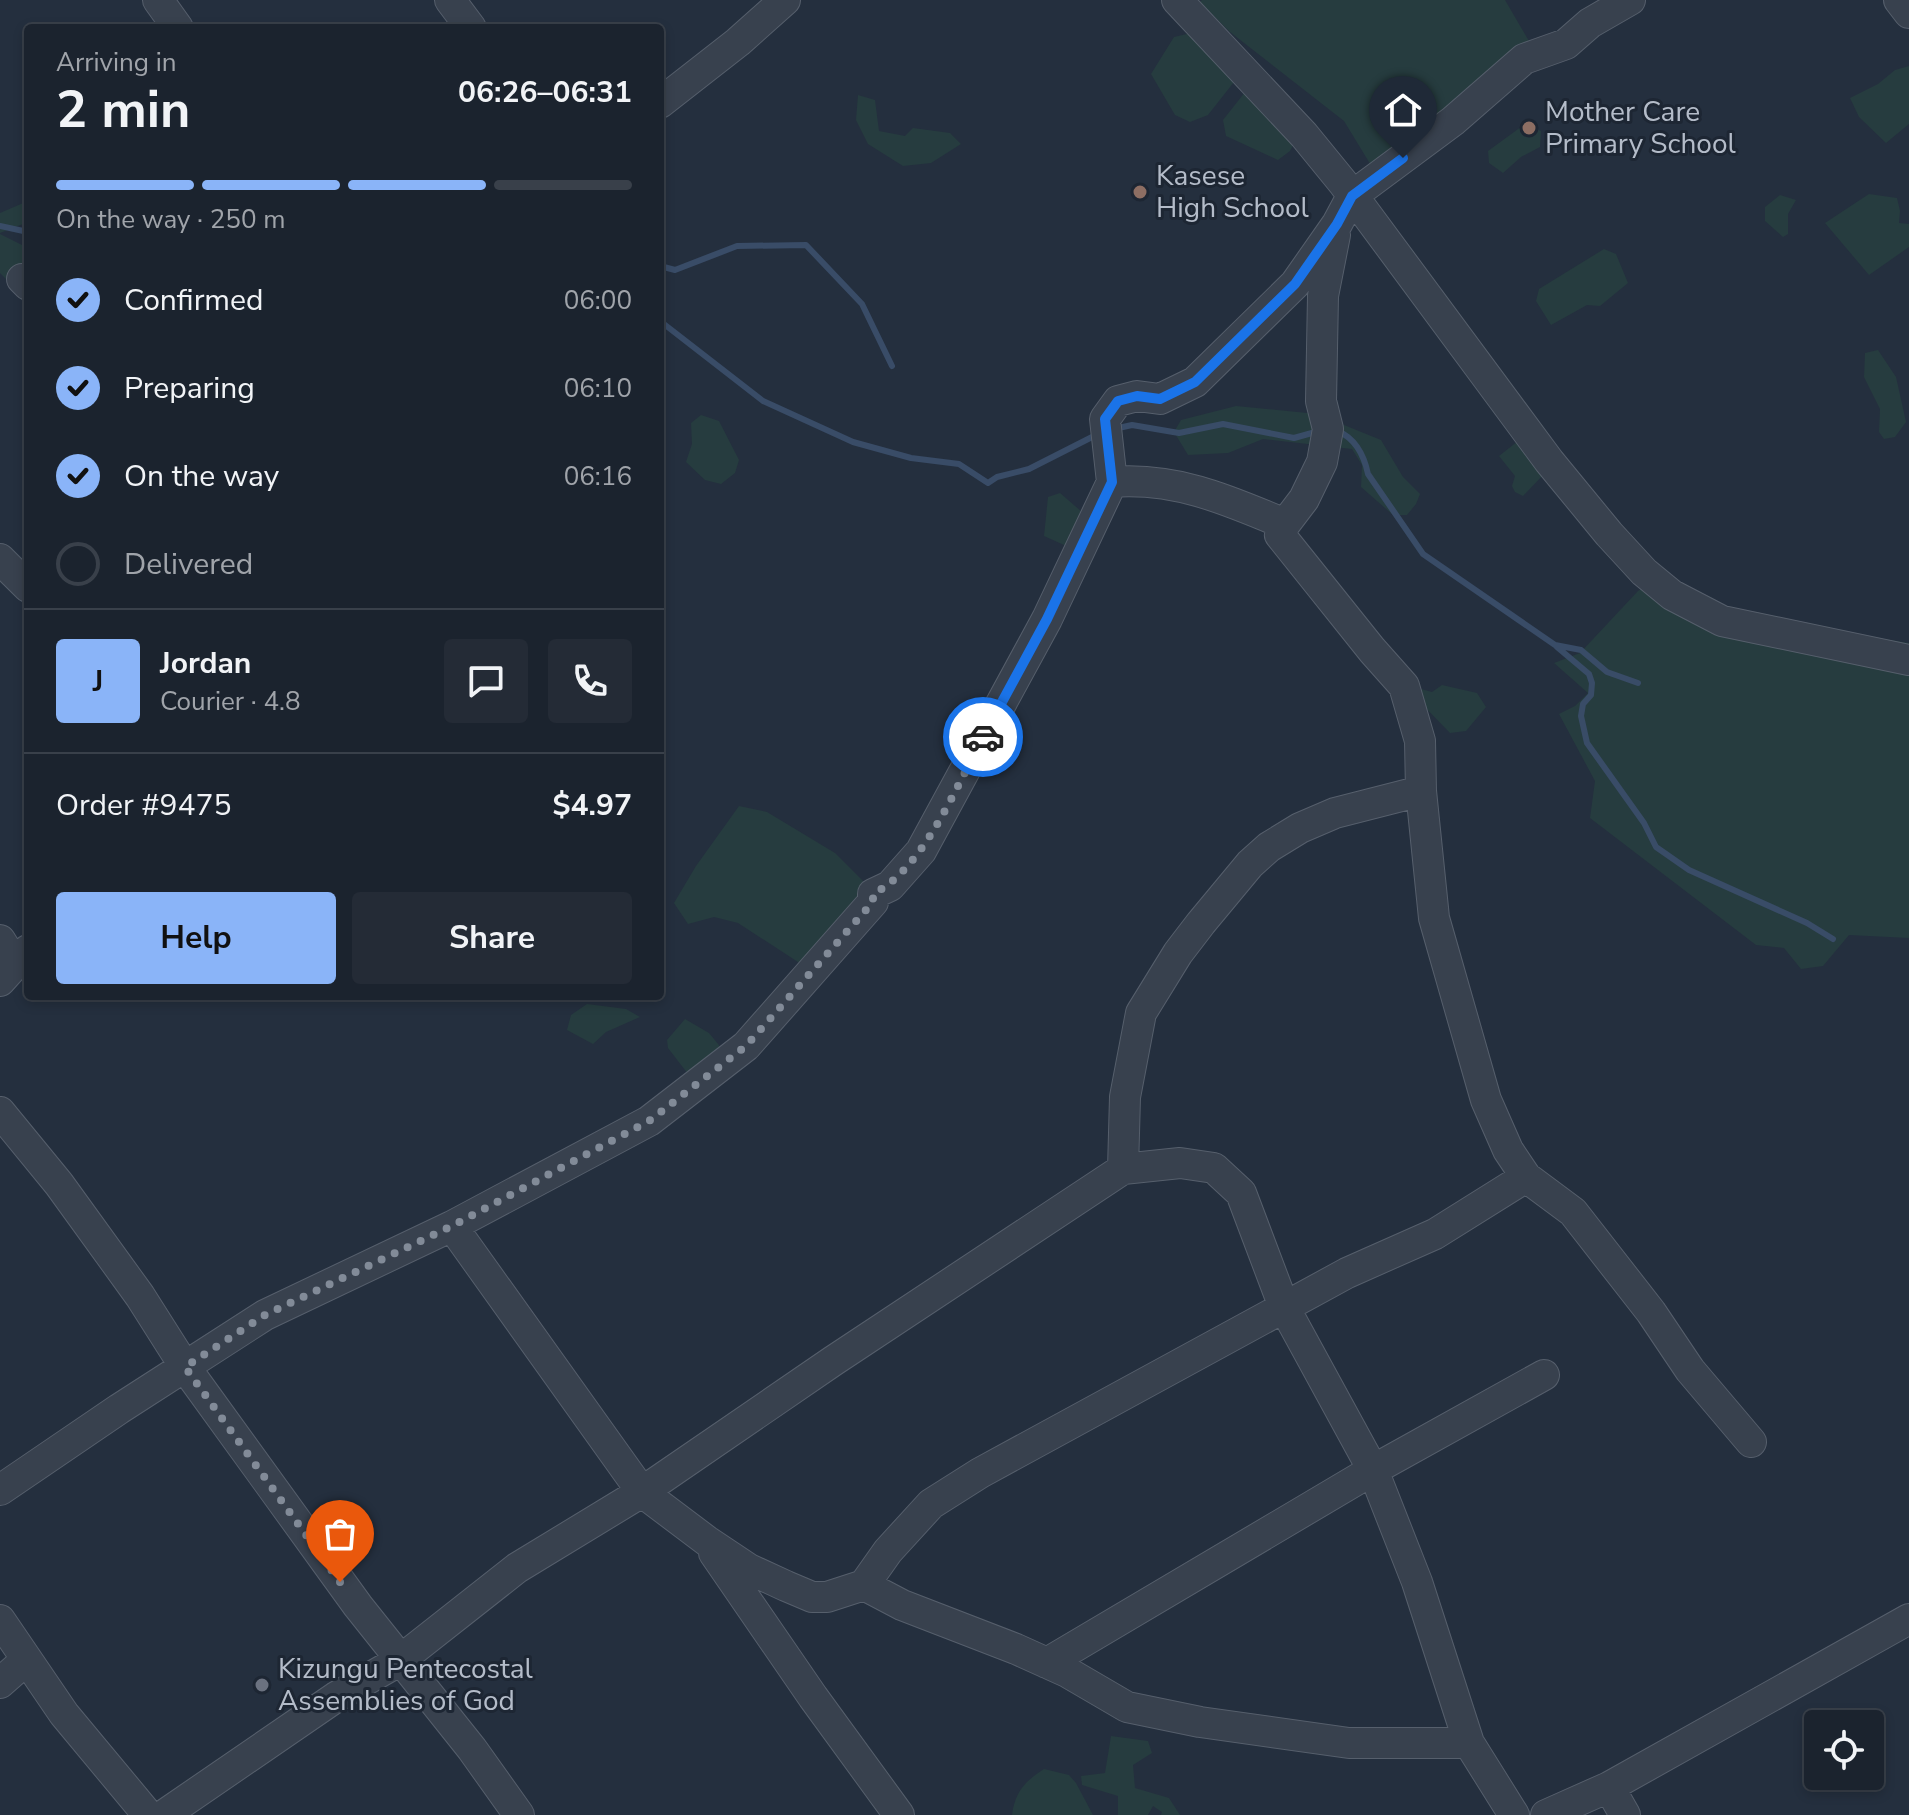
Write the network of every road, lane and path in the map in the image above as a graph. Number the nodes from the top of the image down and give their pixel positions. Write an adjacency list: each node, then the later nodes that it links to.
1 (158, 0): 8 (street)
2 (450, 0): 9 (street)
3 (1177, 0): 11 (street)
4 (1630, 0): 11 (street)
5 (1899, 0): 7 (street)
6 (778, 2): 10 (street)
7 (1909, 13)
8 (175, 24)
9 (468, 24)
10 (664, 100)
11 (1352, 196): 12 (street); 17 (street)
12 (1337, 224): 13 (street); 14 (street)
13 (1112, 482): 14 (street); 22 (street)
14 (1285, 524): 18 (street)
15 (0, 559): 16 (street)
16 (24, 583)
17 (1909, 660)
18 (1421, 791): 20 (street); 21 (street)
19 (0, 1112): 24 (street)
20 (1123, 1169): 23 (street); 29 (street)
21 (1526, 1177): 23 (street); 26 (street)
22 (452, 1226): 24 (street); 29 (street)
23 (1284, 1307): 27 (street); 31 (street)
24 (185, 1367): 28 (street); 35 (street)
25 (1544, 1375): 27 (street)
26 (1751, 1442)
27 (1373, 1470): 36 (street); 38 (street)
28 (0, 1490)
29 (642, 1492): 30 (street); 35 (street)
30 (707, 1541): 31 (street); 43 (street)
31 (864, 1585): 36 (street)
32 (1909, 1619): 39 (street)
33 (0, 1620): 34 (street)
34 (25, 1661): 37 (street); 40 (street)
35 (399, 1661): 41 (street); 42 (street)
36 (1047, 1663): 38 (street)
37 (0, 1683)
38 (1469, 1743): 44 (street)
39 (1609, 1787): 45 (street); 46 (street)
40 (148, 1815)
41 (164, 1815)
42 (519, 1815)
43 (899, 1815)
44 (1514, 1815)
45 (1546, 1815)
46 (1625, 1815)

